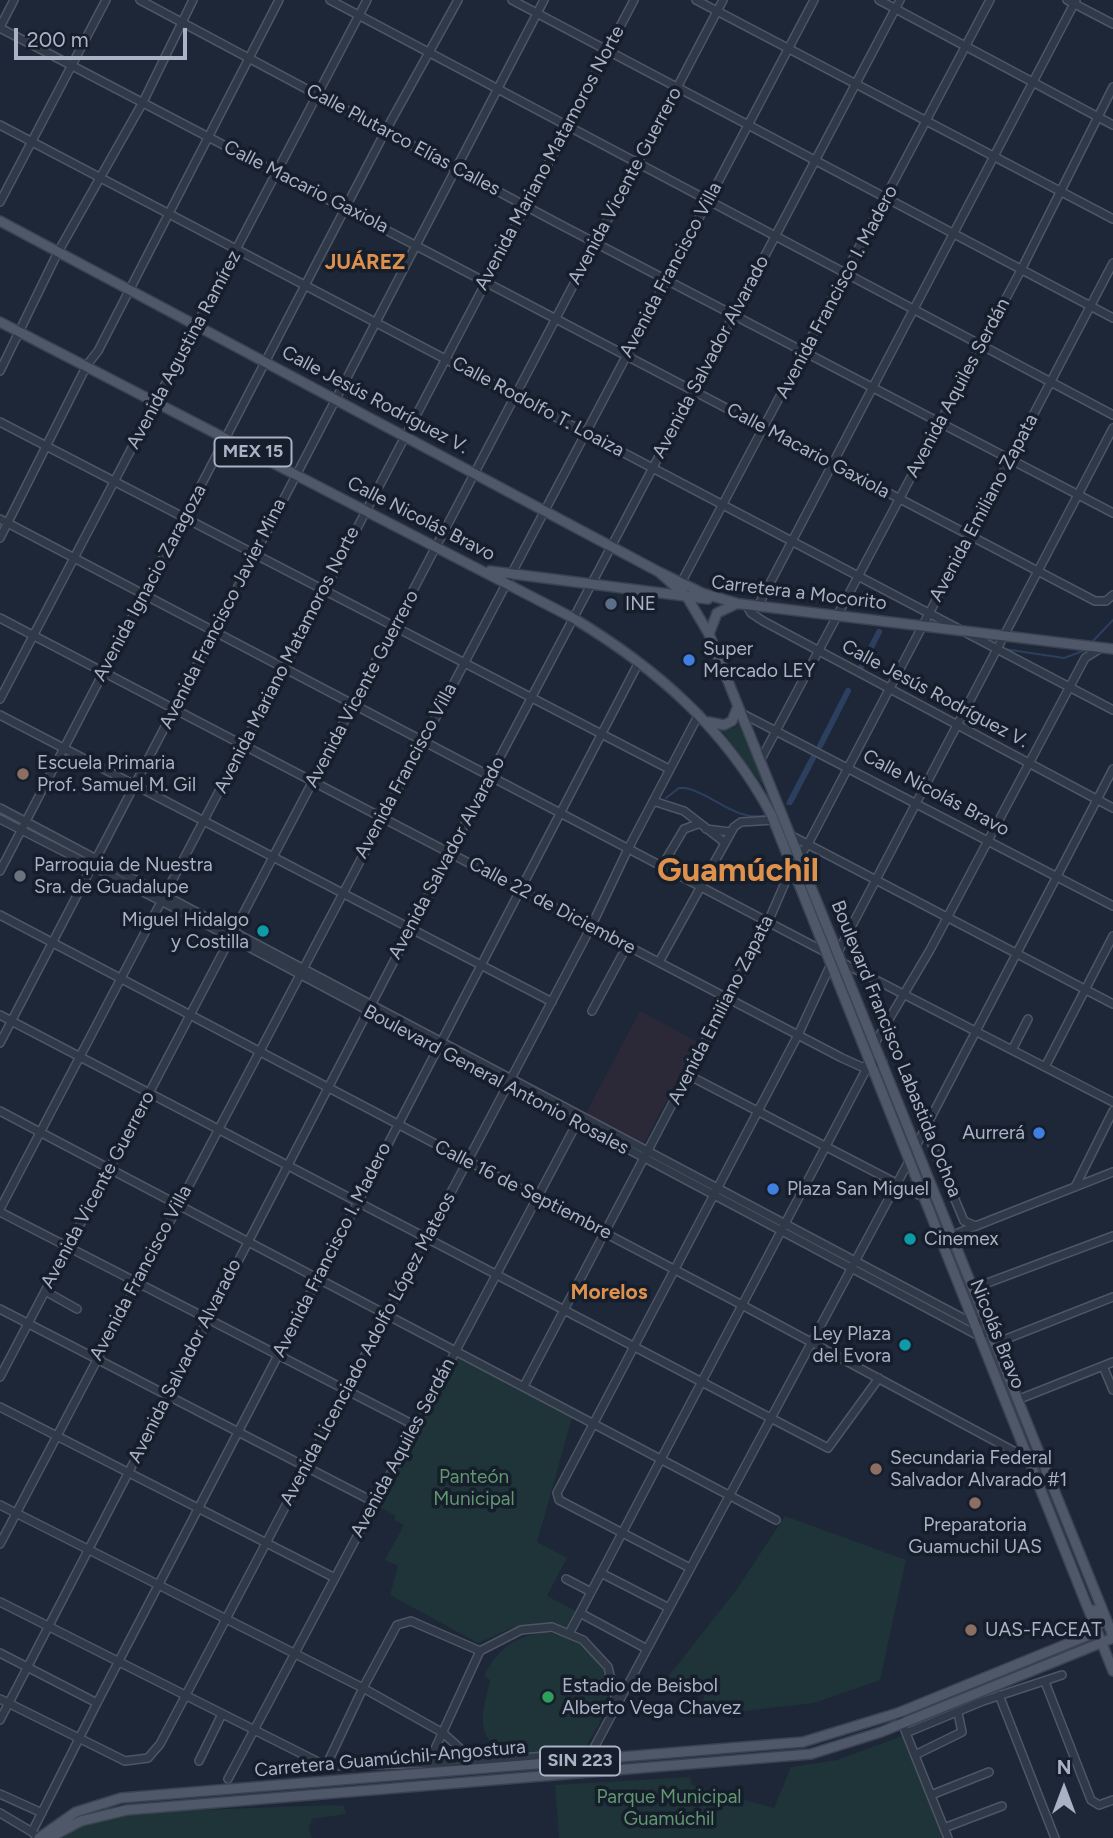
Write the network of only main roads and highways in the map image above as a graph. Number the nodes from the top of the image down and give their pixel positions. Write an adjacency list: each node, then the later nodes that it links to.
1 (0, 221): 4 (main road, Calle Jesús Rodríguez V.)
2 (0, 322): 3 (main road, Calle Nicolás Bravo / MEX 15)
3 (481, 570): 5 (main road, Carretera a Mocorito)
4 (659, 572): 6 (main road, Boulevard Francisco Labastida Ochoa); 7 (main road, Calle Jesús Rodríguez V.)
5 (509, 578): 6 (main road, Carretera a Mocorito); 11 (main road, Calle Nicolás Bravo)
6 (686, 596): 7 (main road, Carretera a Mocorito); 8 (main road, Boulevard Francisco Labastida Ochoa)
7 (740, 604): 8 (main road); 9 (main road, Carretera a Mocorito)
8 (709, 634): 10 (main road, Boulevard Francisco Labastida Ochoa)
9 (1105, 648)
10 (739, 709): 11 (main road); 14 (main road, Boulevard Francisco Labastida Ochoa)
11 (708, 721): 12 (main road, Calle Nicolás Bravo)
12 (773, 817): 13 (main road, Nicolás Bravo)
13 (1052, 1520): 14 (main road); 15 (main road, Nicolás Bravo)
14 (1109, 1616): 15 (main road, Carretera Guamúchil-Angostura / SIN 223); 16 (main road, Boulevard Francisco Labastida Ochoa)
15 (1096, 1631): 17 (main road, Nicolás Bravo); 19 (main road, Carretera Guamúchil-Angostura / SIN 223)
16 (1113, 1637): 17 (main road, Carretera Guamúchil-Angostura / SIN 223)
17 (1102, 1642): 18 (main road, Nicolás Bravo); 20 (main road, Carretera Guamúchil-Angostura / SIN 223)
18 (1113, 1671)
19 (204, 1791): 20 (main road); 21 (main road, Carretera Guamúchil-Angostura / SIN 223)
20 (205, 1804): 22 (main road, Carretera Guamúchil-Angostura / SIN 223)
21 (36, 1836)
22 (49, 1838)

